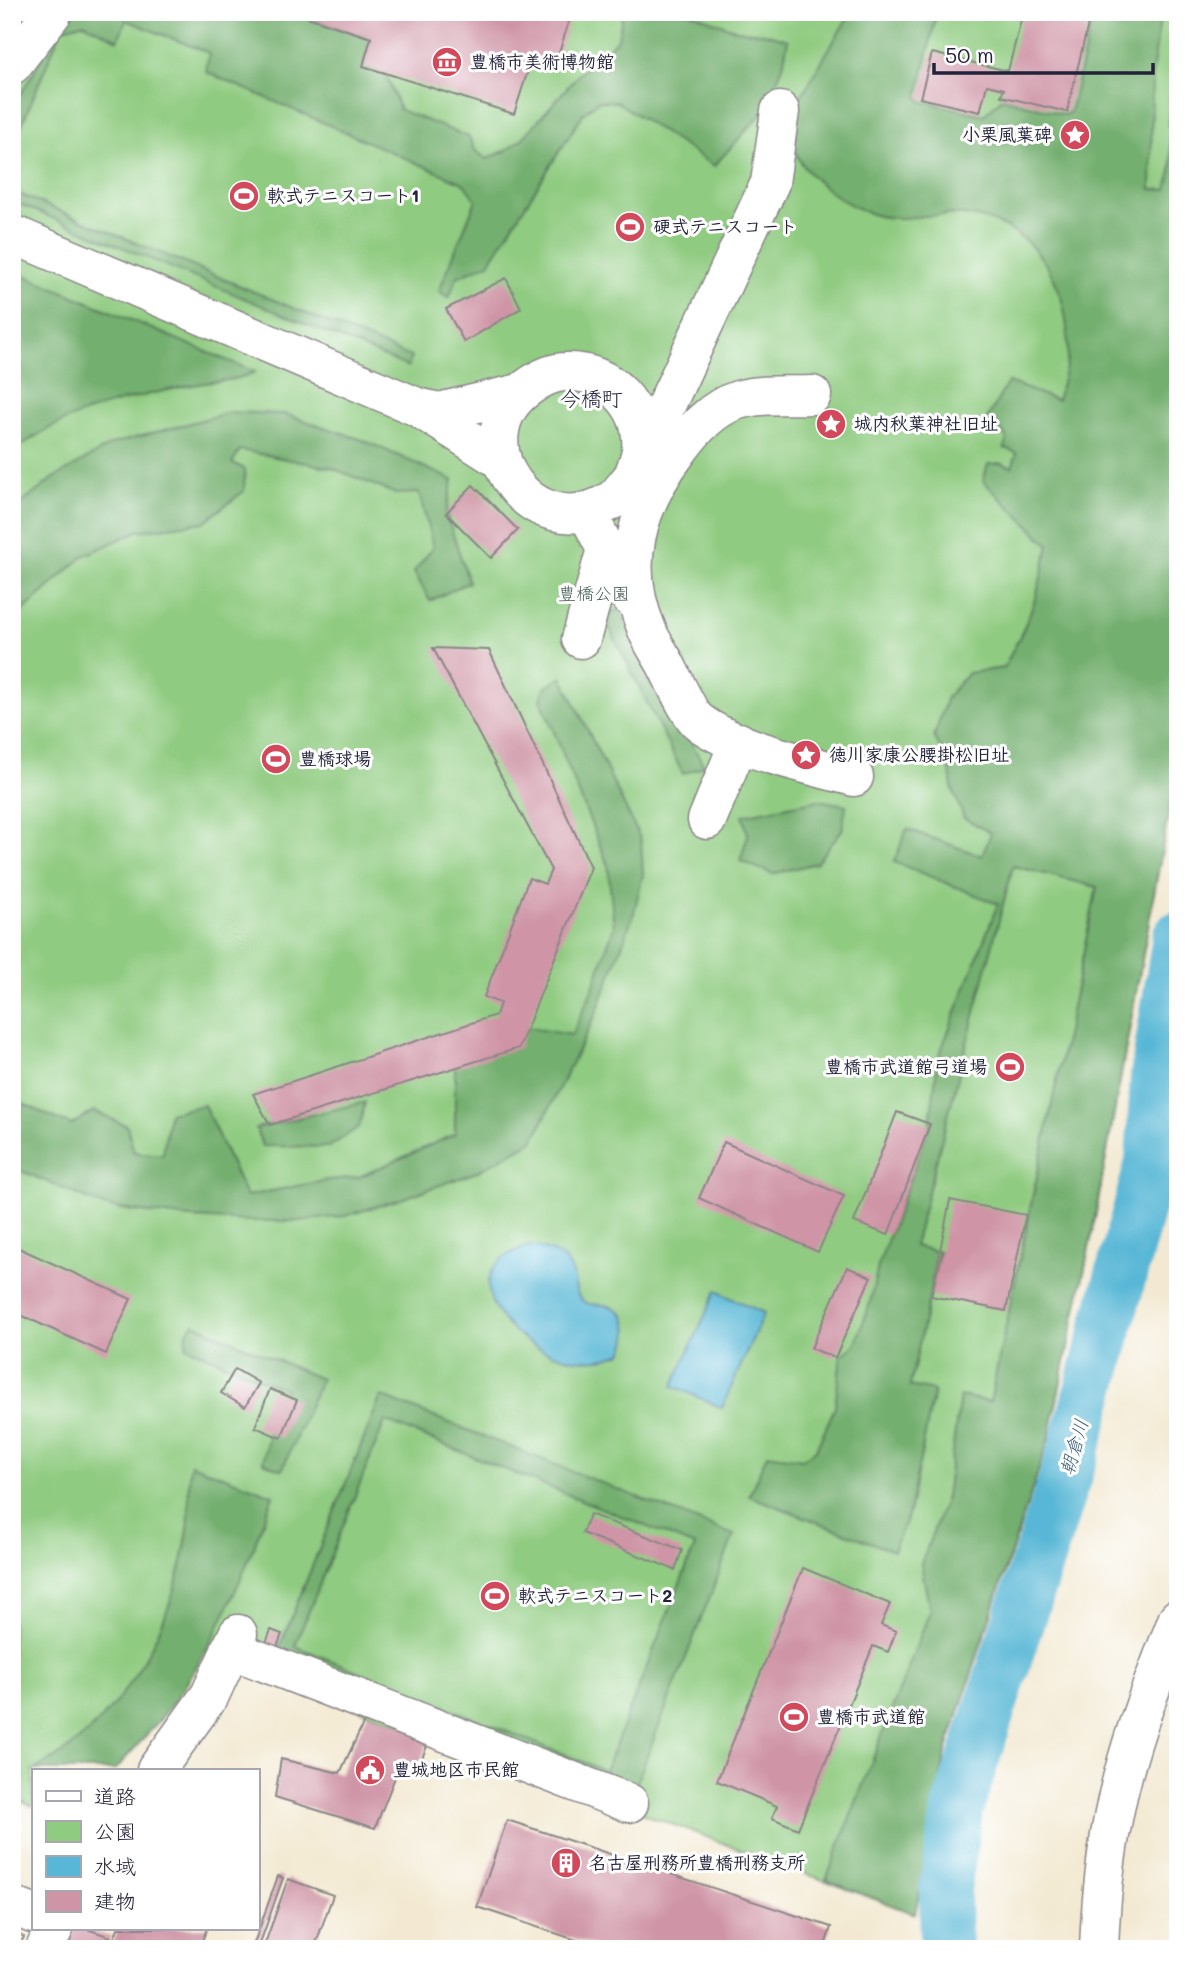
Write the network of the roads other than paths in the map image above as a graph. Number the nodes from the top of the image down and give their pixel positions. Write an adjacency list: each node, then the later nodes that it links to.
1 (53, 12): 2 (street)
2 (12, 65)
3 (780, 111): 9 (street)
4 (12, 234): 8 (street)
5 (612, 385): 6 (street); 9 (street); 12 (street)
6 (520, 393): 8 (street); 11 (street)
7 (812, 396): 10 (street)
8 (417, 407): 11 (street)
9 (665, 407): 10 (street); 12 (street)
10 (711, 415): 15 (street)
11 (502, 461): 13 (street)
12 (633, 476): 13 (street)
13 (587, 512): 14 (street)
14 (606, 549): 15 (street); 16 (street)
15 (647, 630): 17 (street)
16 (581, 639)
17 (739, 742): 18 (street); 19 (street)
18 (855, 777)
19 (707, 820)
20 (1178, 1618): 27 (street)
21 (1178, 1693): 27 (street)
22 (157, 1769): 23 (street)
23 (629, 1803)
24 (12, 1906): 25 (street)
25 (32, 1914)
26 (53, 1930): 28 (street)
27 (1099, 1938)
28 (45, 1949)

